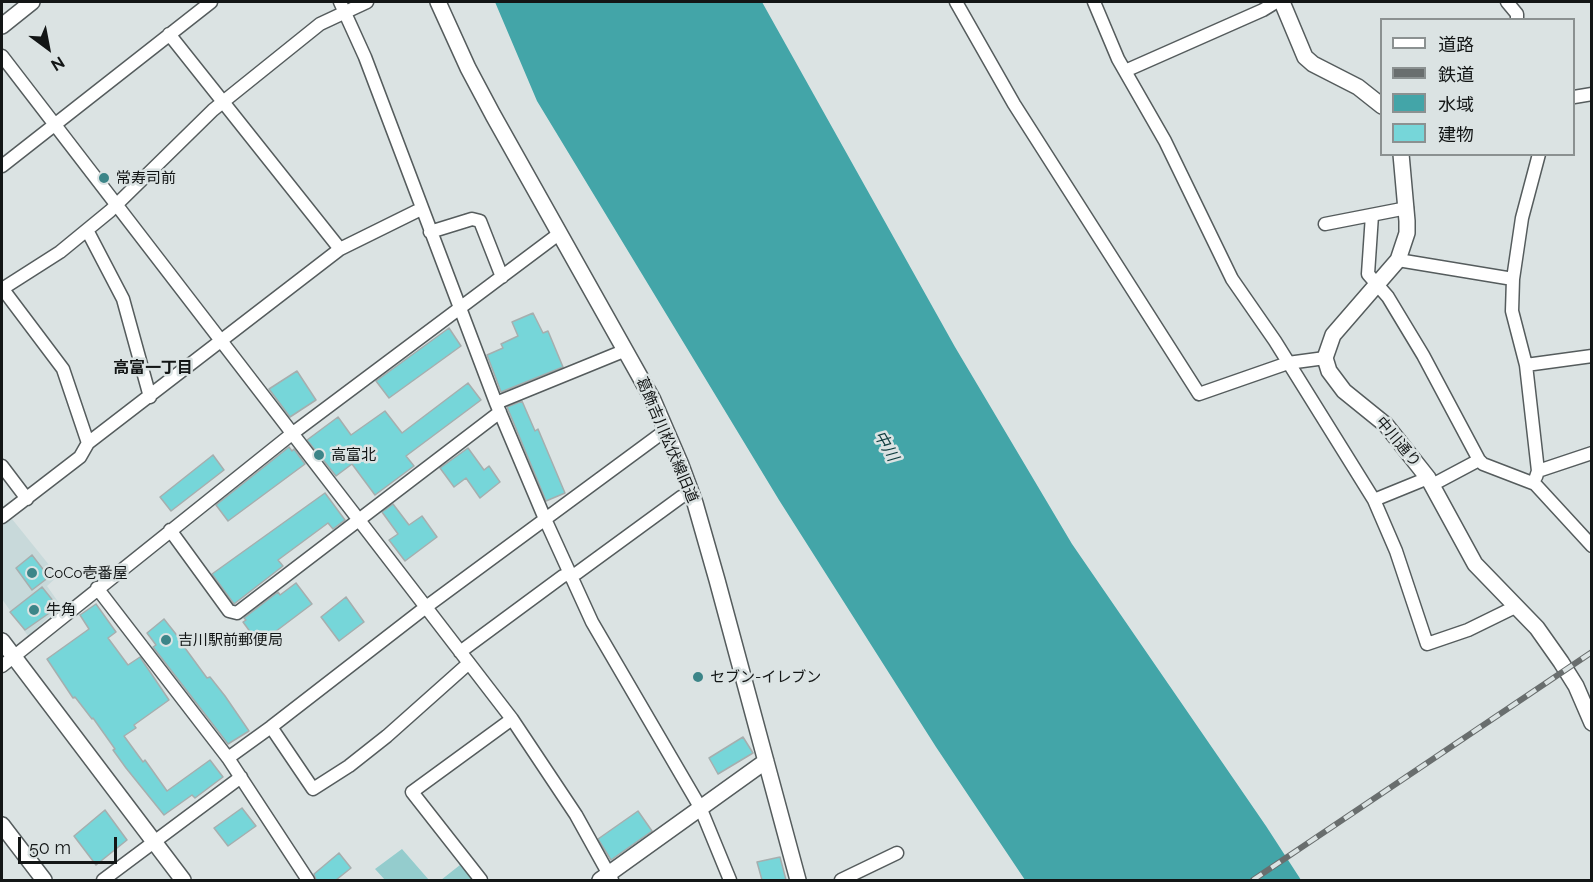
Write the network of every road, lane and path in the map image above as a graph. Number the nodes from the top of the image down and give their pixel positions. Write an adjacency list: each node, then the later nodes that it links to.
1 (32, 2): 12 (street)
2 (211, 2): 13 (street)
3 (367, 2): 10 (street)
4 (438, 2): 31 (street, 葛飾吉川松伏線旧道)
5 (956, 2): 43 (street)
6 (1094, 2): 15 (street)
7 (1276, 2): 15 (street)
8 (1282, 2): 19 (street)
9 (1507, 2): 11 (street)
10 (342, 6): 18 (street); 26 (street)
11 (1517, 18)
12 (2, 26)
13 (169, 34): 18 (street); 20 (street)
14 (2, 56): 20 (street)
15 (1125, 71): 43 (street)
16 (1592, 94): 17 (street)
17 (1575, 97)
18 (223, 102): 24 (street); 32 (street)
19 (1380, 104)
20 (55, 124): 23 (street); 24 (street)
21 (1401, 156): 25 (street)
22 (1538, 156): 35 (street)
23 (2, 166)
24 (116, 205): 29 (street); 39 (street)
25 (1407, 208): 27 (street); 33 (street)
26 (421, 209): 30 (street); 32 (street)
27 (1372, 215): 28 (street); 36 (street)
28 (1326, 224)
29 (87, 230): 37 (street); 45 (street)
30 (430, 232): 34 (street); 38 (street)
31 (560, 234): 34 (street); 40 (street, 葛飾吉川松伏線旧道)
32 (340, 249): 39 (street)
33 (1398, 260): 35 (street); 36 (street)
34 (502, 277): 38 (street)
35 (1513, 279): 44 (street)
36 (1377, 285): 42 (street); 51 (street)
37 (2, 288): 49 (street)
38 (460, 308): 46 (street); 48 (street)
39 (220, 341): 45 (street); 48 (street)
40 (626, 350): 46 (street); 47 (street, 葛飾吉川松伏線旧道)
41 (1592, 356): 44 (street)
42 (1325, 357): 43 (street); 54 (street, 中川通り)
43 (1288, 363): 58 (street)
44 (1526, 364): 53 (street)
45 (150, 397): 49 (street)
46 (498, 407): 60 (street); 61 (street)
47 (666, 430): 56 (street, 葛飾吉川松伏線旧道); 60 (street)
48 (292, 433): 61 (street); 62 (street)
49 (88, 443): 57 (street)
50 (1592, 453): 53 (street)
51 (1479, 460): 54 (street); 55 (street)
52 (2, 466): 57 (street)
53 (1538, 471): 55 (street)
54 (1430, 481): 58 (street); 67 (street, 中川通り)
55 (1535, 484): 63 (street)
56 (691, 493): 64 (street); 77 (street, 葛飾吉川松伏線旧道)
57 (27, 499): 59 (street)
58 (1374, 500): 67 (street)
59 (2, 516)
60 (545, 519): 64 (street); 66 (street)
61 (359, 520): 62 (street); 66 (street)
62 (170, 530): 65 (street)
63 (1592, 546)
64 (570, 574): 69 (street); 79 (street)
65 (97, 588): 70 (street); 76 (street)
66 (426, 607): 69 (street); 75 (street)
67 (1515, 607): 72 (street, 中川通り)
68 (2, 641): 70 (street)
69 (460, 652): 71 (street)
70 (7, 661): 81 (street)
71 (469, 663): 73 (street); 75 (street)
72 (1587, 699): 74 (street, 中川通り)
73 (512, 719): 83 (street); 89 (street)
74 (1592, 723)
75 (271, 728): 76 (street)
76 (228, 758): 78 (street)
77 (766, 761): 79 (street); 91 (street, 葛飾吉川松伏線旧道)
78 (241, 777): 81 (street); 88 (street)
79 (700, 807): 83 (street); 90 (street)
80 (2, 825): 85 (street)
81 (153, 842): 86 (street); 87 (street)
82 (897, 853): 84 (street)
83 (607, 878)
84 (848, 879)
85 (44, 880)
86 (103, 880)
87 (183, 880)
88 (308, 880)
89 (481, 880)
90 (730, 880)
91 (798, 880)

